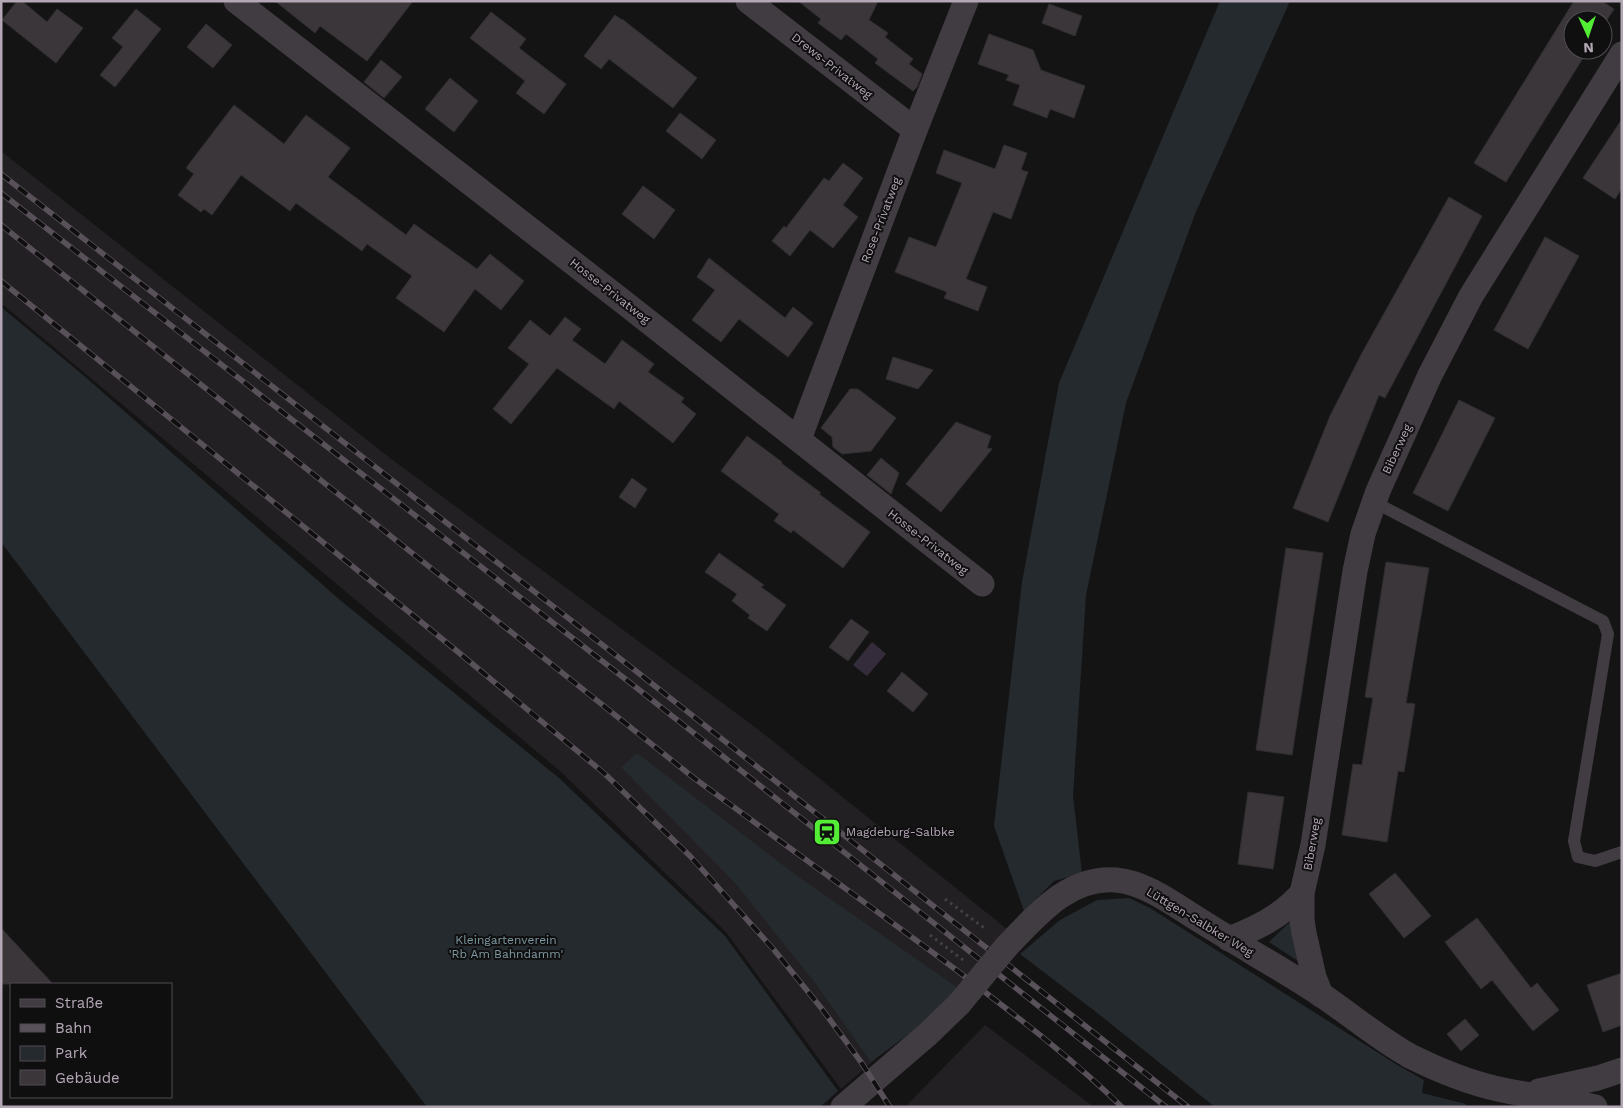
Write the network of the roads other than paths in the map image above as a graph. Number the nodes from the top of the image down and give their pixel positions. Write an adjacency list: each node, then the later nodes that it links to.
1 (236, 1): 6 (street, Hosse-Privatweg)
2 (748, 1): 5 (street, Drews-Privatweg)
3 (966, 1): 5 (street, Rose-Privatweg)
4 (1622, 54): 7 (street, Biberweg)
5 (915, 130): 6 (street, Rose-Privatweg)
6 (799, 439): 8 (street, Hosse-Privatweg)
7 (1374, 502): 9 (lane); 10 (street, Biberweg)
8 (982, 584)
9 (1622, 852)
10 (1302, 893): 11 (street); 12 (street, Biberweg)
11 (1229, 939): 12 (street, Lüttgen-Salbker Weg); 15 (street, Lüttgen-Salbker Weg, bridge)
12 (1321, 995): 14 (street, Lüttgen-Salbker Weg)
13 (1622, 1070): 14 (street)
14 (1522, 1093): 16 (street, Lüttgen-Salbker Weg)
15 (842, 1107)
16 (1595, 1107)

